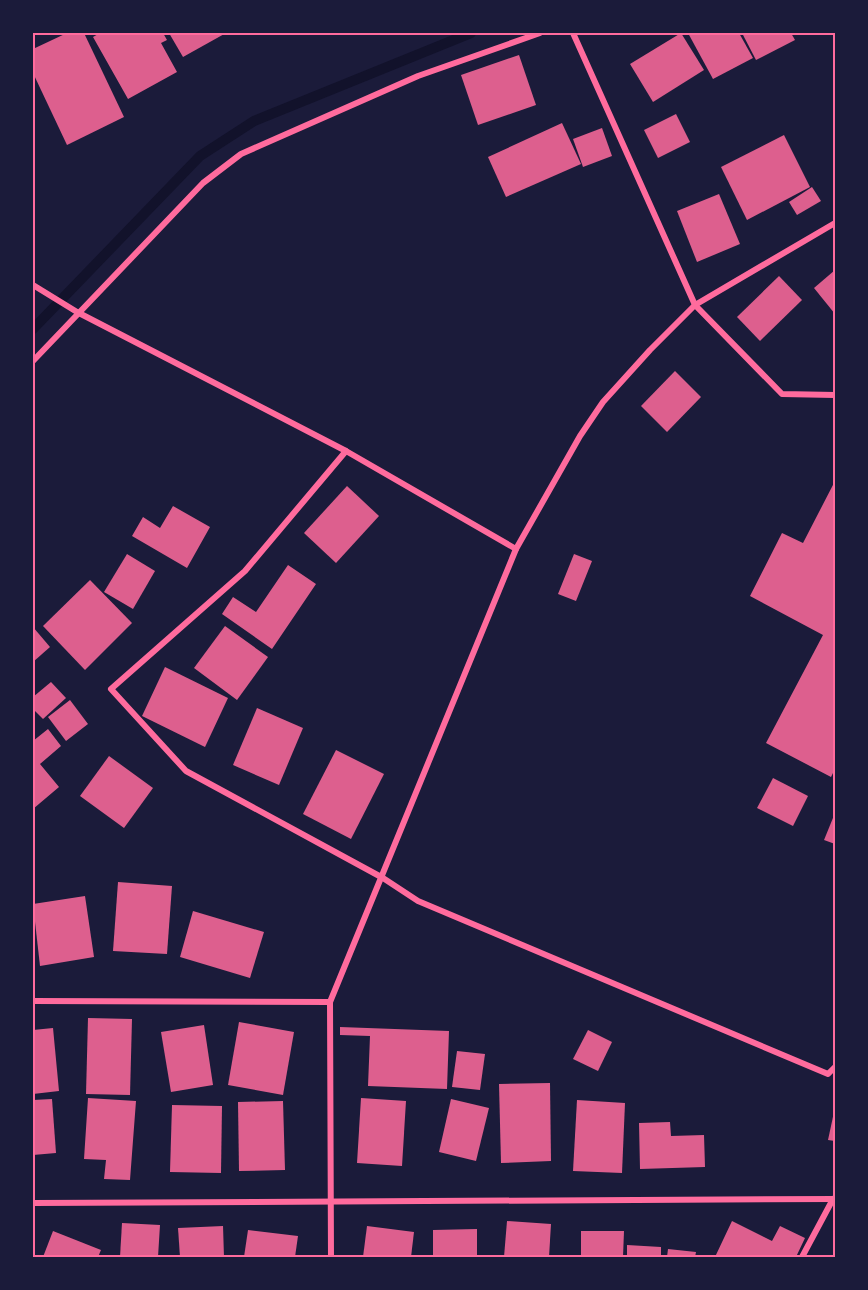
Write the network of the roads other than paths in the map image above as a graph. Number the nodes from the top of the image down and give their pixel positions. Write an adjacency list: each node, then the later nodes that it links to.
1 (540, 33): 6 (street)
2 (573, 33): 5 (street)
3 (835, 223): 5 (street)
4 (33, 285): 6 (street)
5 (695, 304): 8 (street); 10 (street)
6 (77, 312): 7 (street); 9 (street)
7 (33, 361)
8 (835, 395)
9 (346, 451): 10 (street); 11 (street)
10 (516, 549): 11 (street)
11 (383, 878): 13 (street); 14 (street)
12 (33, 1002): 13 (street)
13 (330, 1002): 16 (street)
14 (835, 1067)
15 (834, 1199): 16 (street); 19 (street)
16 (333, 1202): 17 (street); 18 (street)
17 (33, 1203)
18 (331, 1257)
19 (802, 1257)

